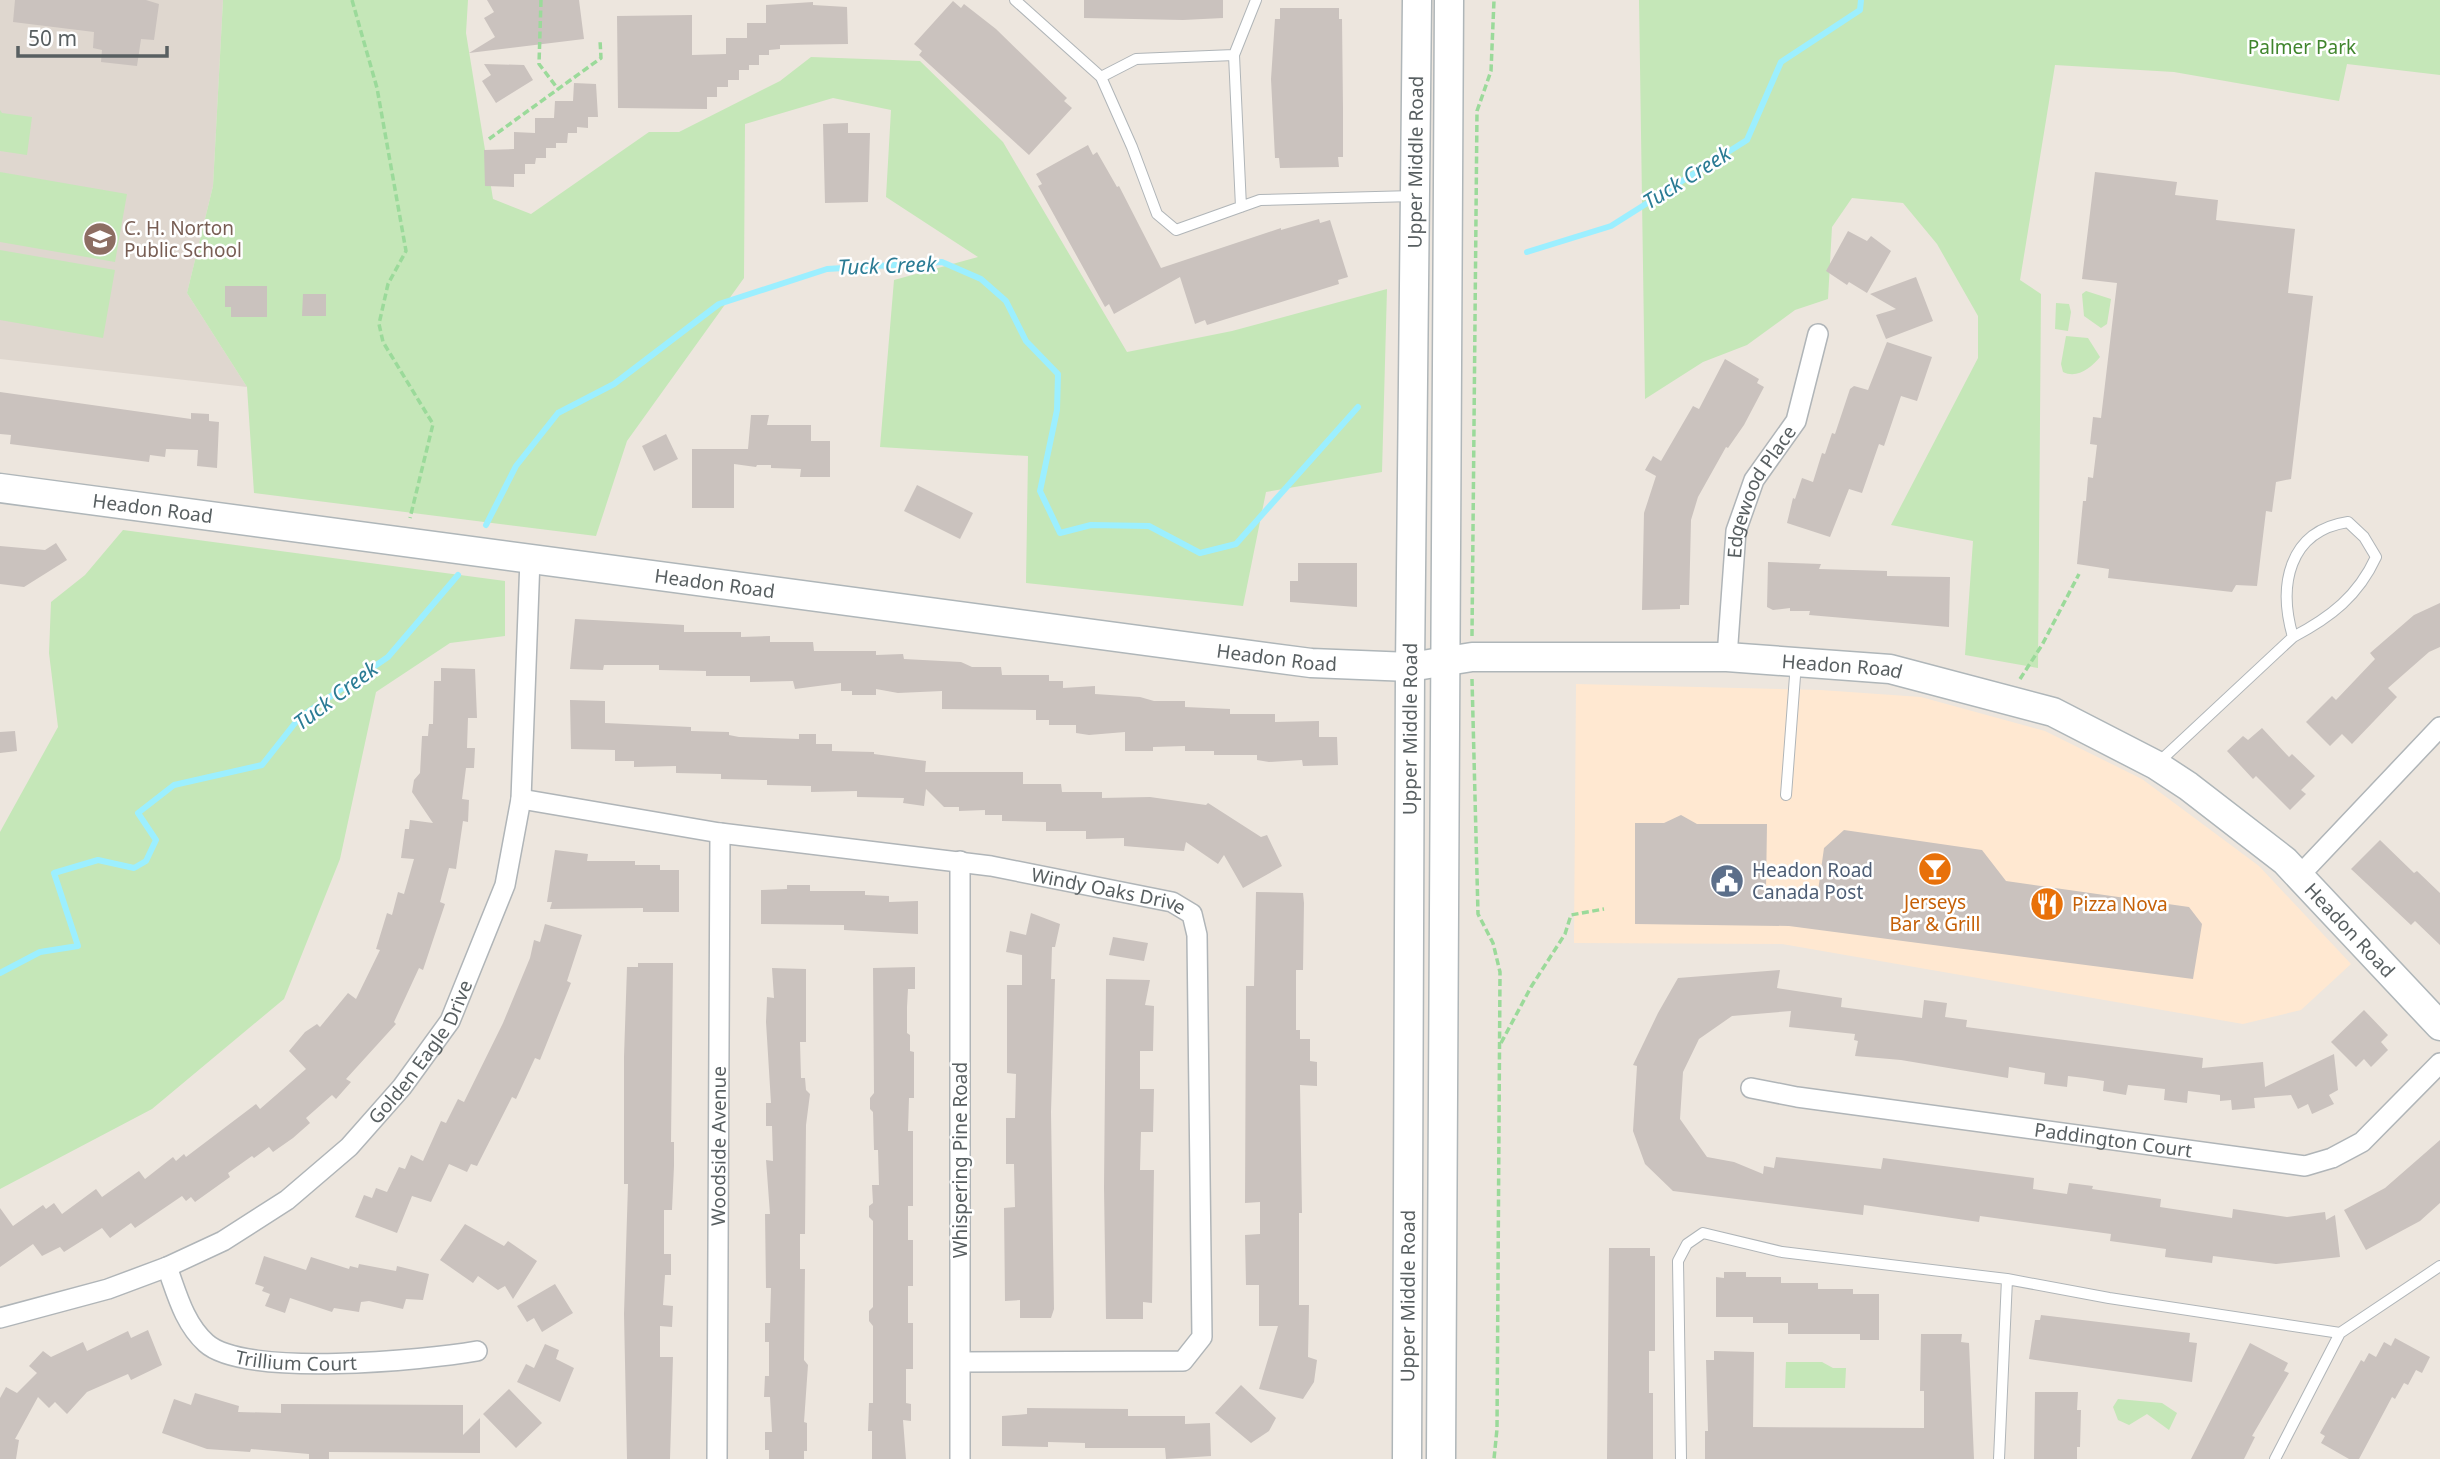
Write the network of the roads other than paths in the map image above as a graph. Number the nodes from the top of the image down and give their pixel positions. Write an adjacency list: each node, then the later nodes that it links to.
1 (1015, 0): 5 (lane)
2 (1256, 0): 6 (lane)
3 (1417, 0): 8 (main road, Upper Middle Road)
4 (1449, 0): 15 (main road, Upper Middle Road)
5 (1029, 5): 7 (lane)
6 (1234, 55): 7 (lane); 9 (lane)
7 (1101, 77): 9 (lane)
8 (1415, 196): 9 (lane); 17 (main road, Upper Middle Road)
9 (1241, 207)
10 (1818, 334): 14 (street, Edgewood Place)
11 (0, 488): 12 (main road, Headon Road)
12 (530, 559): 17 (main road, Headon Road); 21 (street, Golden Eagle Drive)
13 (2294, 636): 13 (lane); 19 (lane)
14 (1727, 657): 15 (main road, Headon Road); 16 (main road, Headon Road)
15 (1459, 658): 17 (main road, Headon Road); 38 (main road, Upper Middle Road)
16 (1796, 662): 19 (main road, Headon Road); 20 (lane)
17 (1410, 667): 37 (main road, Upper Middle Road)
18 (2440, 727): 24 (street)
19 (2156, 765): 24 (main road, Headon Road)
20 (1786, 795)
21 (521, 799): 22 (street, Windy Oaks Drive); 29 (street, Golden Eagle Drive)
22 (720, 833): 23 (street, Windy Oaks Drive); 35 (street, Woodside Avenue)
23 (960, 861): 34 (street, Whispering Pine Road); 34 (street, Windy Oaks Drive)
24 (2300, 876): 25 (main road, Headon Road)
25 (2440, 1026)
26 (2440, 1063): 27 (street, Paddington Court)
27 (1751, 1088)
28 (2440, 1266): 32 (lane)
29 (167, 1267): 31 (street, Golden Eagle Drive); 33 (street, Trillium Court)
30 (2007, 1279): 32 (lane); 39 (lane); 40 (lane)
31 (0, 1318)
32 (2340, 1332): 41 (lane)
33 (477, 1351)
34 (961, 1362): 36 (street, Whispering Pine Road)
35 (717, 1459)
36 (960, 1459)
37 (1407, 1459)
38 (1441, 1459)
39 (1681, 1459)
40 (1999, 1459)
41 (2275, 1459)

